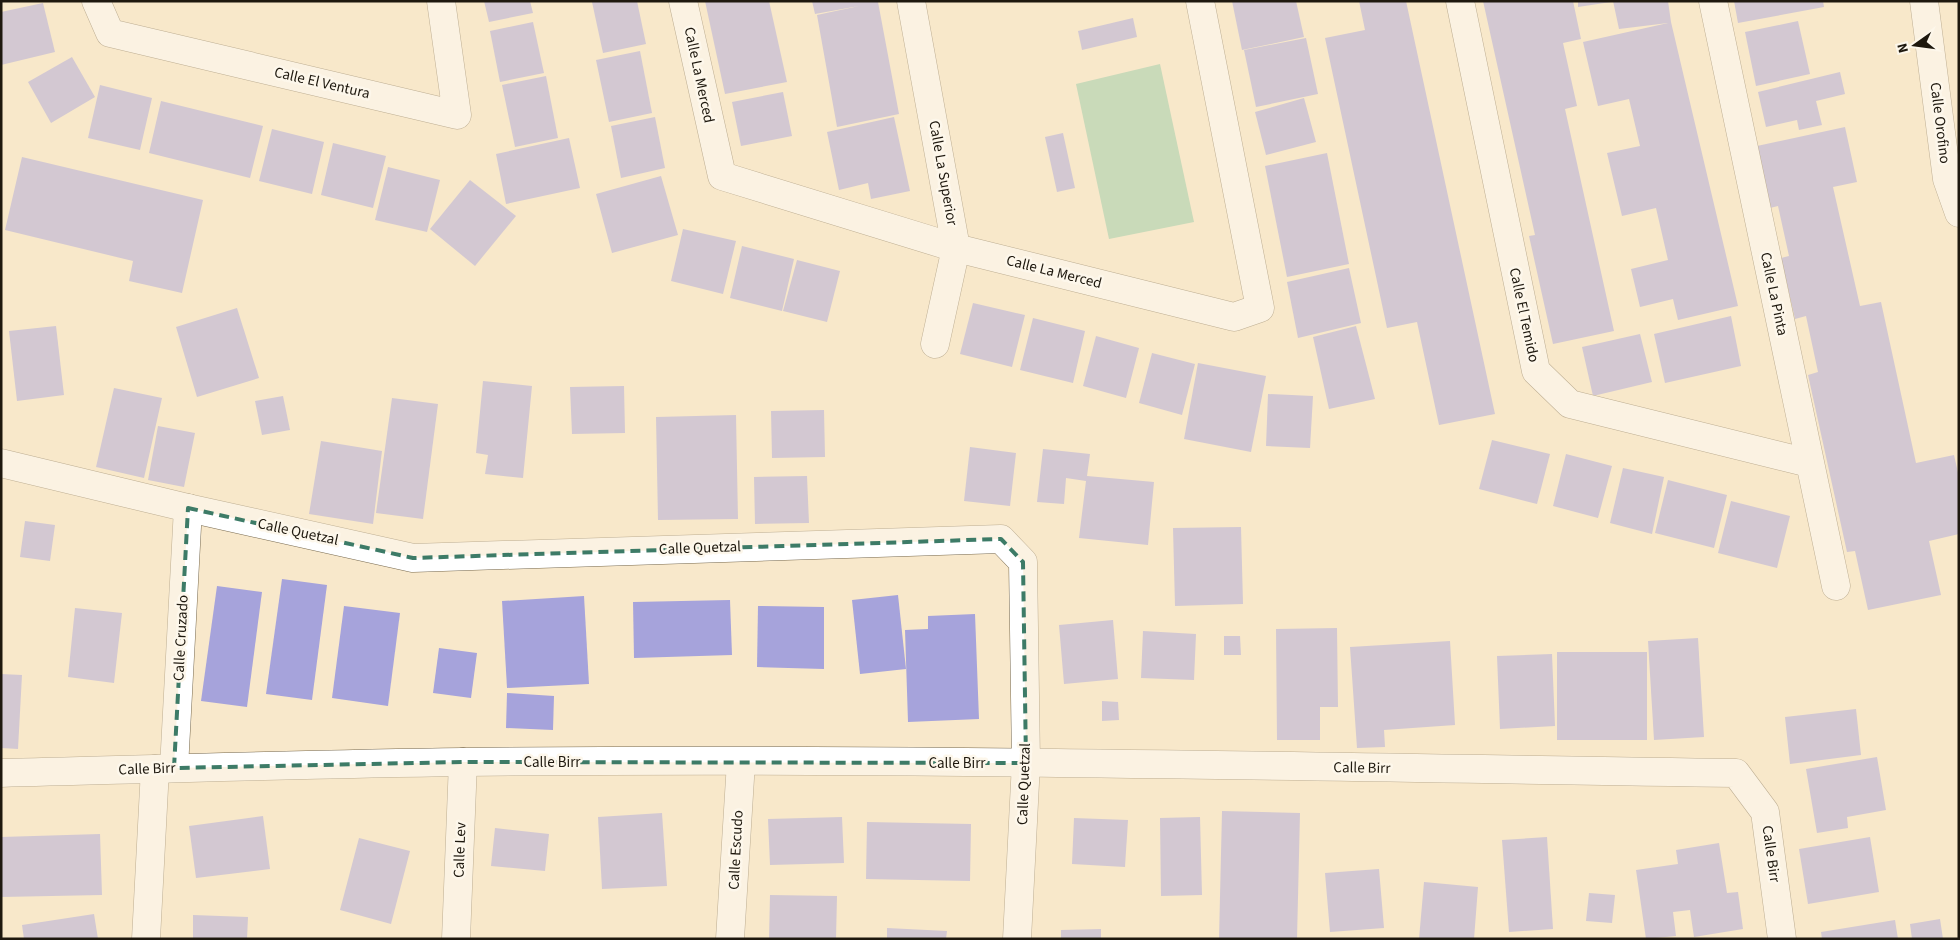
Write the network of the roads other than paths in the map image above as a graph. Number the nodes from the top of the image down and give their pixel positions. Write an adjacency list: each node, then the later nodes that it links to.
1 (96, 1): 2 (street, Calle El Ventura)
2 (441, 1)
3 (683, 1): 10 (street, Calle La Merced)
4 (911, 1): 10 (street, Calle La Superior)
5 (1200, 1): 10 (street, Calle La Merced)
6 (1460, 1): 13 (street, Calle El Temido)
7 (1713, 1): 13 (street, Calle La Pinta)
8 (1924, 1): 9 (street, Calle Orofino)
9 (1959, 213)
10 (956, 248): 11 (street, Calle La Superior)
11 (935, 344)
12 (1, 463): 14 (street, Calle Quetzal)
13 (1809, 463): 15 (street, Calle La Pinta)
14 (188, 508): 18 (street, Calle Quetzal); 19 (street, Calle Cruzado)
15 (1836, 586)
16 (463, 762): 17 (street, Calle Birr); 19 (street, Calle Birr); 22 (street, Calle Lev)
17 (741, 762): 18 (street, Calle Birr); 23 (street, Calle Escudo)
18 (1026, 763): 24 (street, Calle Quetzal); 25 (street, Calle Birr)
19 (165, 768): 20 (street, Calle Birr); 21 (street, Calle Cruzado)
20 (1, 773)
21 (146, 939)
22 (456, 939)
23 (730, 939)
24 (1017, 939)
25 (1782, 939)

